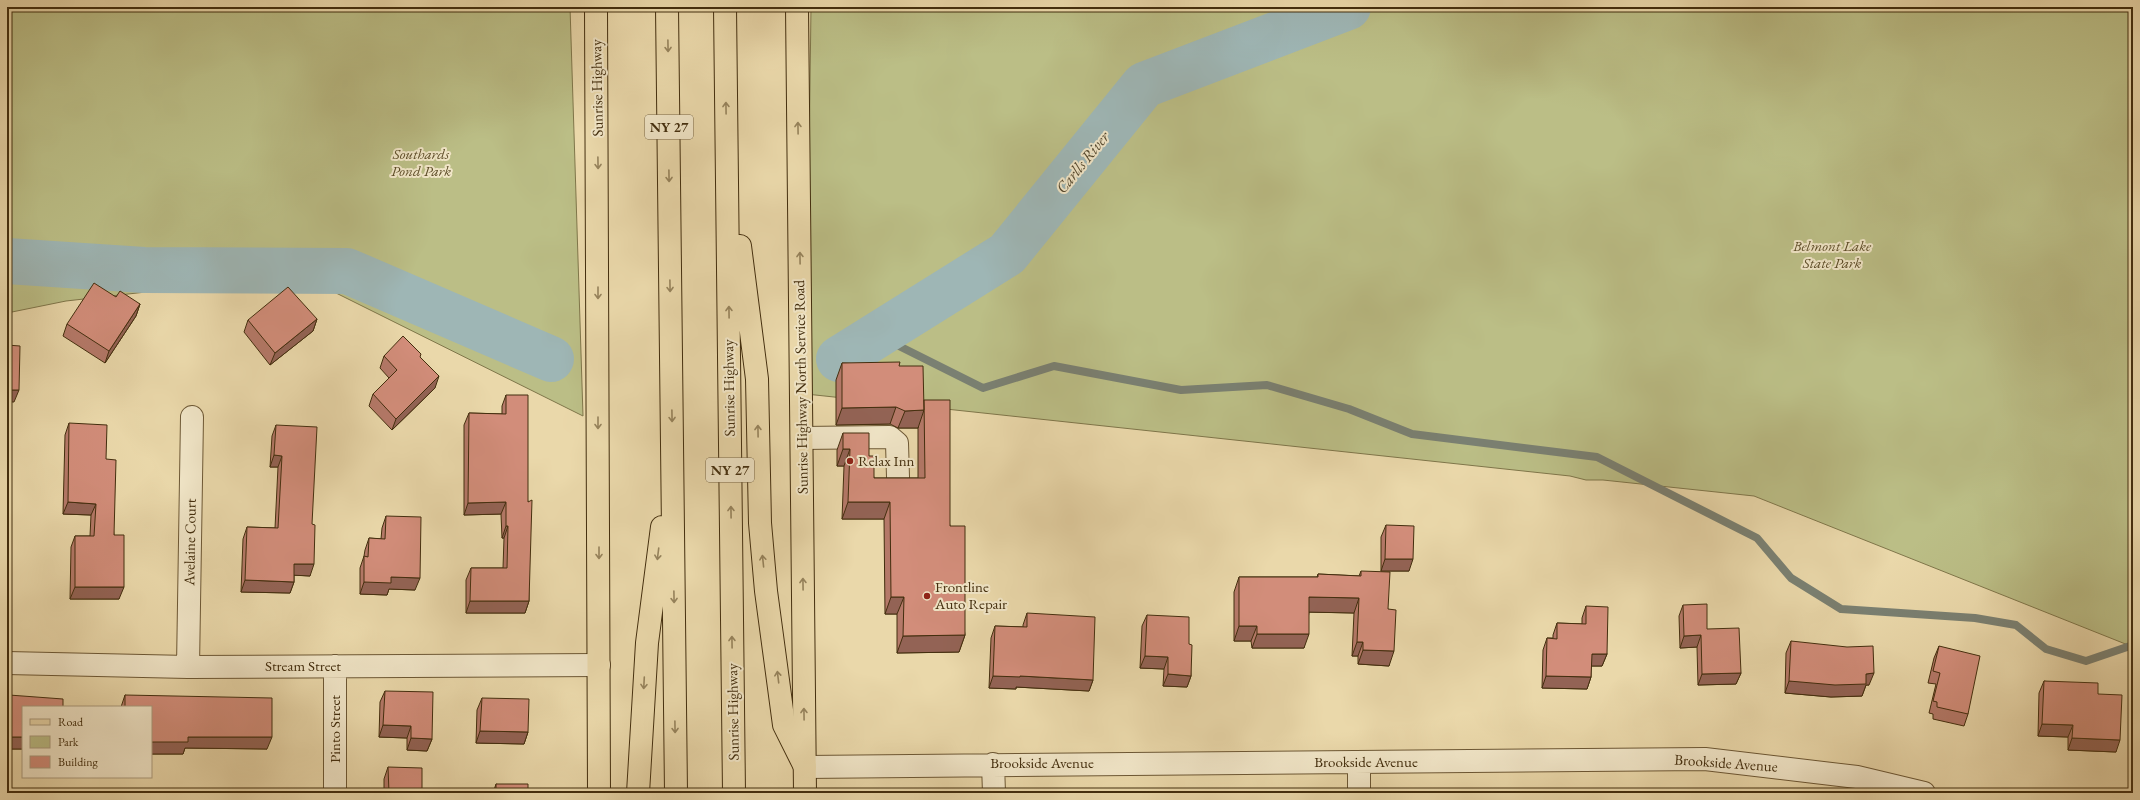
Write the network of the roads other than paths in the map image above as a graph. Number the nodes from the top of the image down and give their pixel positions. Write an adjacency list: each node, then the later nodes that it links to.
1 (596, 7): 11 (main road, Sunrise Highway, one-way to 11)
2 (667, 7): 8 (main road, NY 27, one-way to 8)
3 (725, 7): 5 (main road, Sunrise Highway / NY 27, one-way to 3)
4 (797, 7): 7 (main road, Sunrise Highway North Service Road, one-way to 4)
5 (727, 147): 16 (main road, one-way to 5); 21 (main road, Sunrise Highway / NY 27, one-way to 5)
6 (192, 417): 13 (street, Avelaine Court)
7 (802, 438): 9 (street); 16 (main road, Sunrise Highway North Service Road, one-way to 7)
8 (672, 446): 19 (main road, one-way to 19); 20 (main road, NY 27, one-way to 20)
9 (898, 477)
10 (7, 663): 13 (street, Stream Street)
11 (599, 665): 12 (street, Stream Street); 18 (main road, Sunrise Highway)
12 (334, 666): 13 (street, Stream Street); 17 (street, Pinto Street)
13 (188, 667)
14 (1359, 762): 15 (street, Brookside Avenue); 24 (street); 25 (street, Brookside Avenue)
15 (993, 764): 16 (street, Brookside Avenue); 23 (street)
16 (805, 767): 22 (main road)
17 (334, 793)
18 (599, 793)
19 (638, 793)
20 (676, 793)
21 (734, 793)
22 (805, 793)
23 (994, 793)
24 (1359, 793)
25 (1924, 793)

